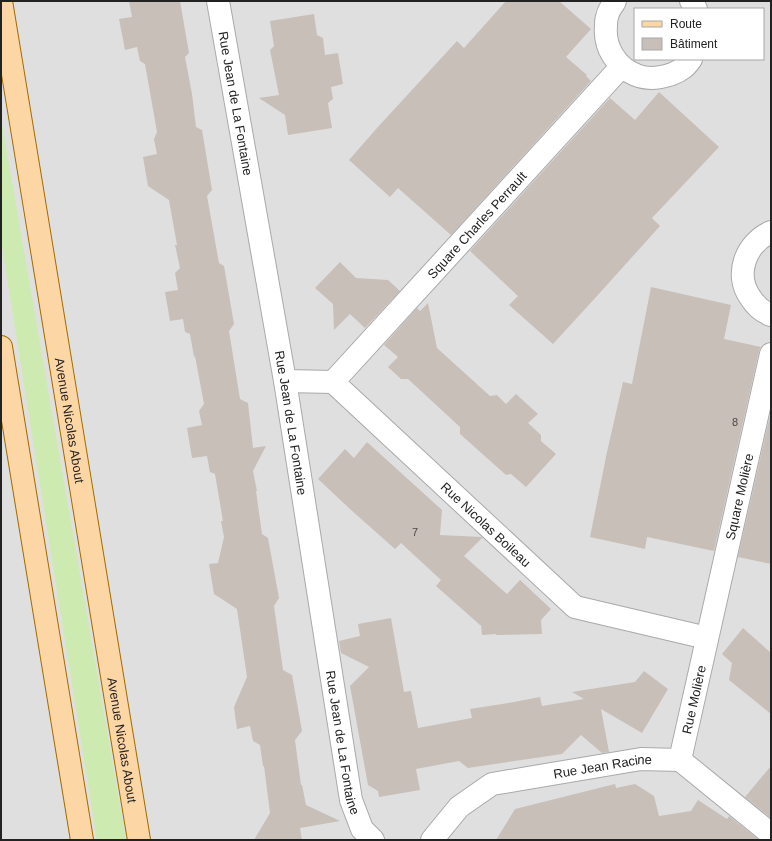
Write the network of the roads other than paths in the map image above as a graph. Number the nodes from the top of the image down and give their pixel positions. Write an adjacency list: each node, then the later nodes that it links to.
1 (2, 1): 16 (main road, Avenue Nicolas About)
2 (218, 1): 10 (street, Rue Jean de La Fontaine)
3 (616, 1): 5 (street)
4 (690, 60): 5 (street)
5 (622, 67): 11 (street, Square Charles Perrault)
6 (771, 232): 7 (street)
7 (771, 315)
8 (1, 347): 15 (main road)
9 (771, 354): 12 (street, Square Molière)
10 (285, 382): 11 (street); 17 (street, Rue Jean de La Fontaine)
11 (333, 382): 12 (street, Rue Nicolas Boileau)
12 (707, 638): 13 (street, Rue Molière)
13 (680, 760): 14 (street); 18 (street, Rue Jean Racine)
14 (771, 834)
15 (82, 840)
16 (139, 840)
17 (373, 840)
18 (432, 840)

